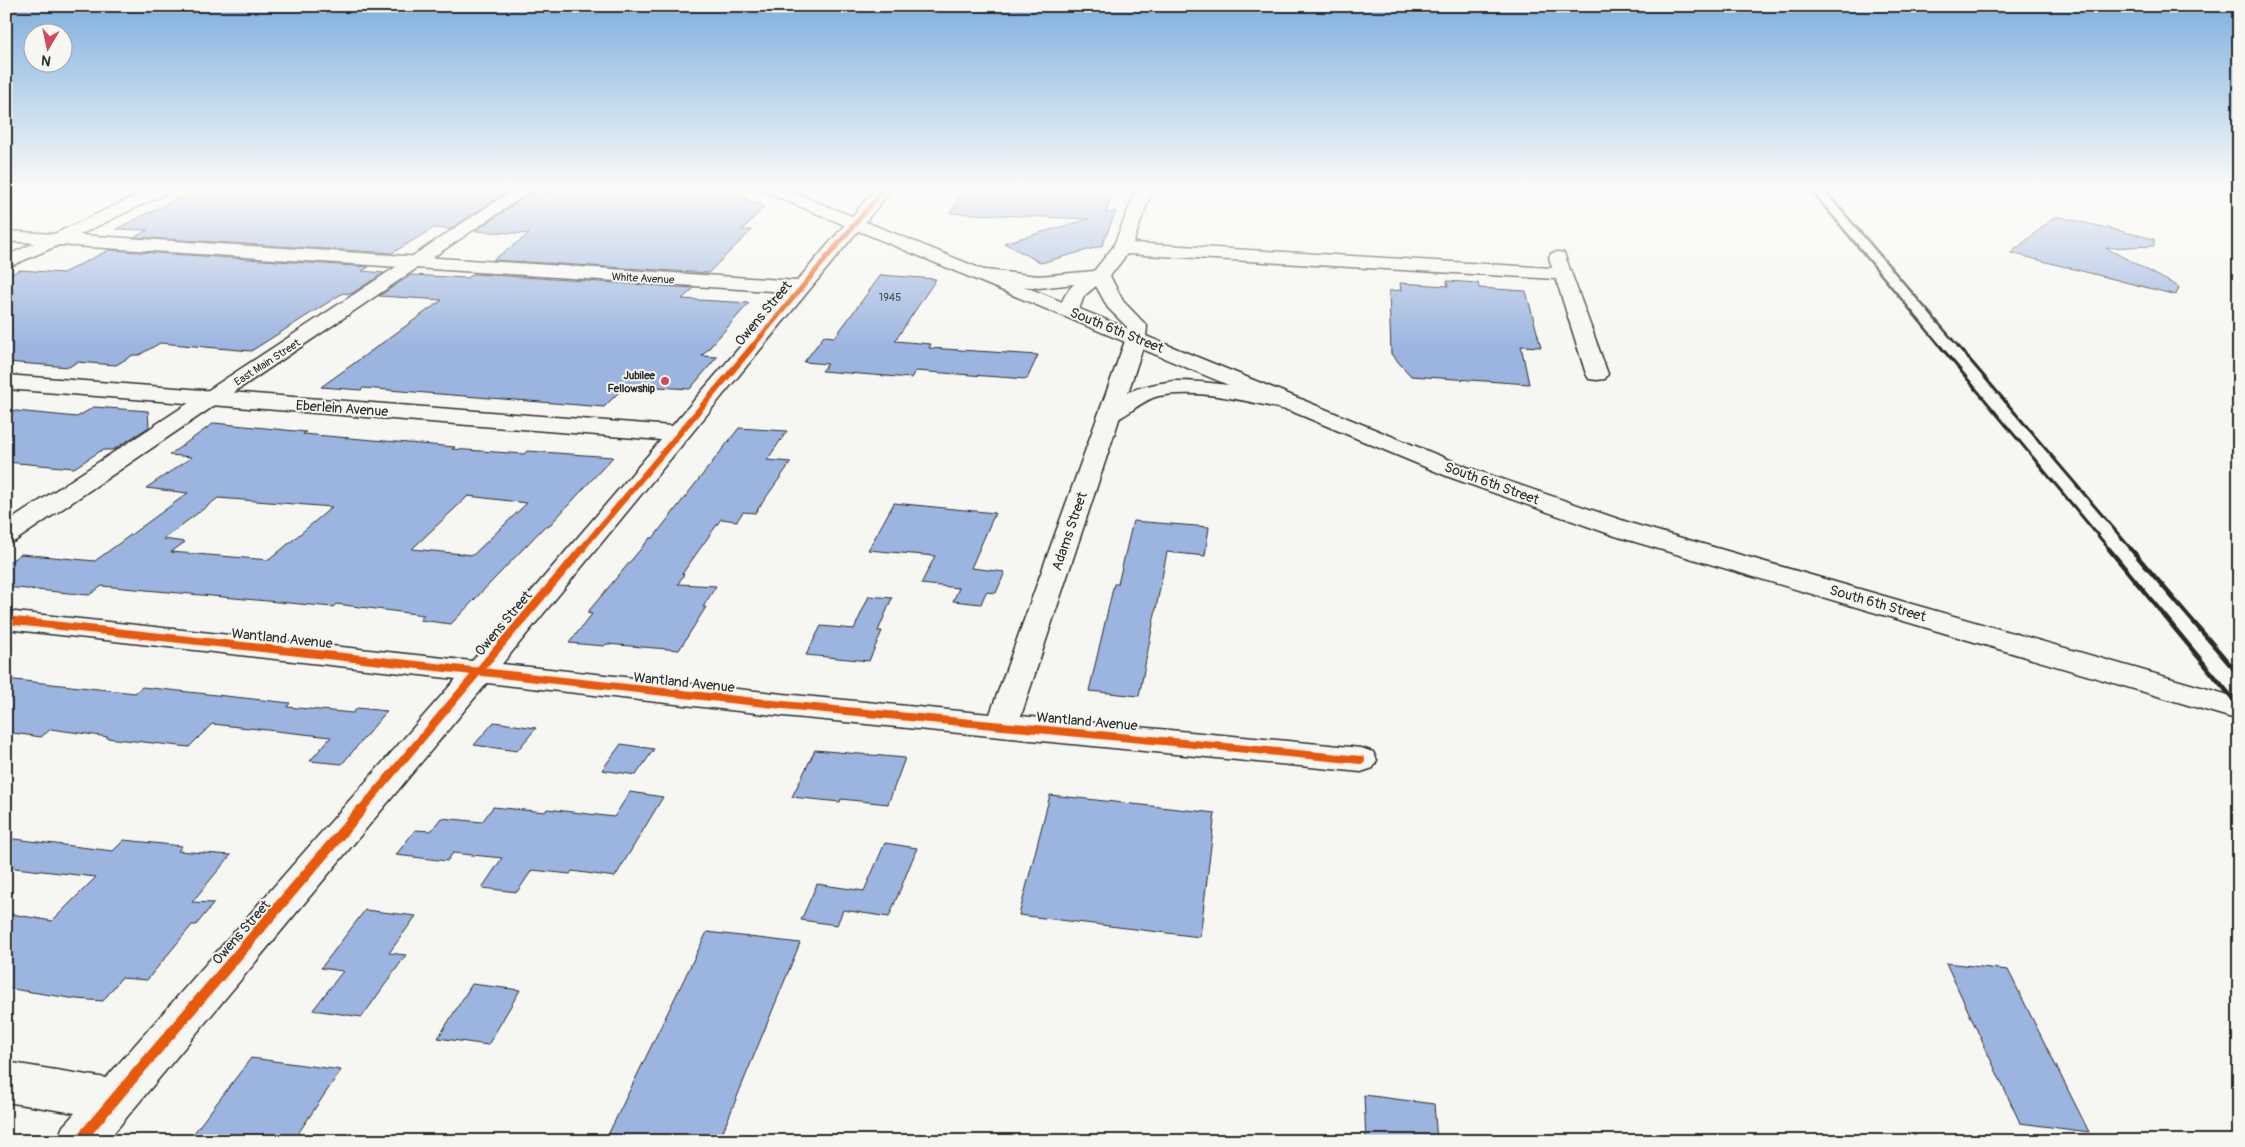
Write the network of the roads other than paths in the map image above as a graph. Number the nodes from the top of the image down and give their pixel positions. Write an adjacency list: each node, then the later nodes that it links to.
1 (53, 242): 8 (street)
2 (94, 242): 9 (street, White Avenue)
3 (448, 242): 9 (street, East Main Street)
4 (839, 242): 12 (street, Owens Street)
5 (900, 242): 10 (street, South 6th Street)
6 (1124, 242): 7 (street)
7 (1122, 248): 11 (street); 15 (street)
8 (6, 263)
9 (415, 264): 12 (street, White Avenue); 17 (street, East Main Street)
10 (985, 276): 11 (street); 13 (street, South 6th Street)
11 (1100, 276): 13 (street); 14 (street)
12 (801, 287): 20 (street, Owens Street)
13 (1070, 311): 14 (street, South 6th Street)
14 (1136, 338): 18 (street, South 6th Street); 19 (street, Adams Street)
15 (1597, 374)
16 (6, 382): 17 (street, Eberlein Avenue)
17 (210, 398): 20 (street, Eberlein Avenue); 21 (street, East Main Street)
18 (1296, 405): 19 (street); 24 (street, South 6th Street)
19 (1109, 416): 25 (street, Adams Street)
20 (678, 434): 23 (street, Owens Street)
21 (6, 535)
22 (6, 620): 23 (street, Wantland Avenue)
23 (479, 672): 25 (street, Wantland Avenue); 28 (street, Owens Street)
24 (2239, 709)
25 (1002, 725): 26 (street, Wantland Avenue)
26 (1361, 760)
27 (6, 1082): 28 (street)
28 (114, 1099): 29 (street, Owens Street)
29 (79, 1141)

